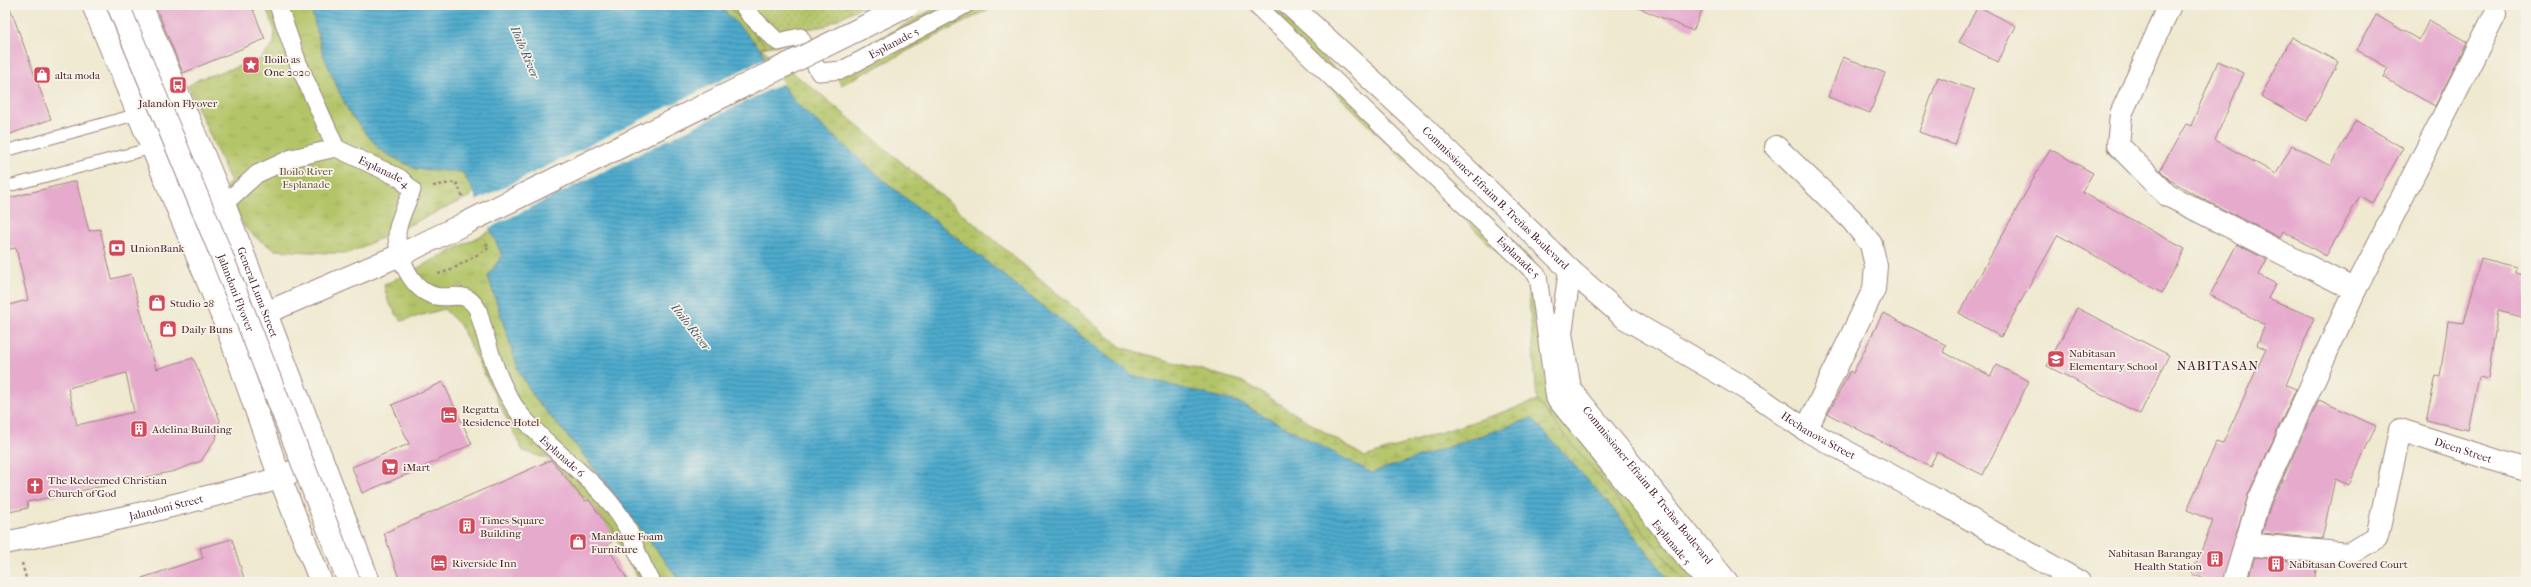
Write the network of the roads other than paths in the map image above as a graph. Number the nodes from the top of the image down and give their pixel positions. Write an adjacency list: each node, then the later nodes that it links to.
1 (93, 5): 12 (main road)
2 (118, 5): 31 (main road, Jalandoni Flyover, bridge)
3 (141, 5): 18 (main road, General Luna Street)
4 (278, 5): 15 (street)
5 (743, 5): 7 (street, Esplanade 5)
6 (908, 5): 19 (main road, bridge)
7 (965, 5)
8 (1256, 5): 34 (street, Esplanade 5)
9 (1290, 5): 20 (main road, Commissioner Efraim B. Treñas Boulevard)
10 (2170, 5): 21 (main road)
11 (2495, 15): 21 (main road)
12 (138, 114): 14 (main road); 16 (lane)
13 (1776, 147): 24 (main road)
14 (152, 148): 17 (lane); 23 (main road)
15 (336, 148): 18 (street); 19 (street, Esplanade 4)
16 (5, 151)
17 (5, 187)
18 (224, 204): 22 (main road, General Luna Street)
19 (400, 255): 22 (main road); 33 (street, Esplanade 6)
20 (1570, 270): 24 (main road, Hechanova Street); 35 (main road, Commissioner Efraim B. Treñas Boulevard)
21 (2355, 290): 29 (main road)
22 (266, 312): 23 (main road); 25 (main road, General Luna Street)
23 (228, 330): 27 (main road)
24 (1806, 430): 36 (main road, Hechanova Street)
25 (321, 457): 27 (main road, Jalandoni Street); 32 (main road, General Luna Street)
26 (2526, 470): 29 (main road, Dicen Street)
27 (280, 478): 28 (main road, Jalandoni Street); 30 (main road)
28 (5, 543)
29 (2246, 544): 37 (main road)
30 (321, 582)
31 (349, 582)
32 (369, 582)
33 (652, 582)
34 (1704, 582)
35 (1727, 582)
36 (2079, 582)
37 (2234, 582)

